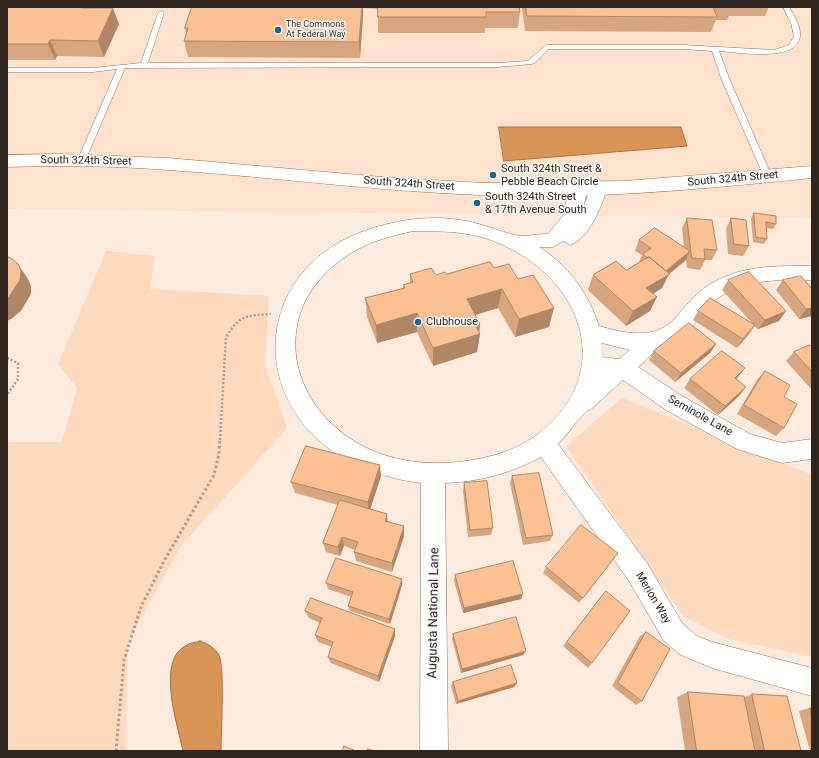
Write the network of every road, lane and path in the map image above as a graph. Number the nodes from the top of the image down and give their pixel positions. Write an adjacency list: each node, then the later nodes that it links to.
1 (786, 7): 3 (lane)
2 (161, 13): 4 (lane)
3 (714, 50): 4 (lane); 10 (lane)
4 (144, 65): 5 (lane)
5 (122, 66): 6 (lane); 7 (lane)
6 (7, 70)
7 (82, 159): 8 (street, South 324th Street); 11 (street, South 324th Street)
8 (7, 161)
9 (812, 172): 10 (street, South 324th Street)
10 (768, 177): 12 (street, South 324th Street)
11 (579, 188): 12 (street, South 324th Street); 13 (street)
12 (598, 188): 14 (street)
13 (515, 242): 14 (street); 16 (street)
14 (550, 266): 17 (street)
15 (812, 273): 18 (street)
16 (288, 315): 26 (street); 28 (path)
17 (591, 332): 18 (street); 20 (street)
18 (654, 341): 21 (street)
19 (7, 358): 22 (path)
20 (592, 365): 21 (street, Seminole Lane); 23 (street)
21 (622, 368): 23 (street); 25 (street, Seminole Lane)
22 (7, 396)
23 (577, 408): 24 (street)
24 (544, 444): 26 (street); 27 (street, Merion Way)
25 (812, 449)
26 (434, 475): 29 (street, Augusta National Lane)
27 (812, 682)
28 (116, 751)
29 (434, 751)

